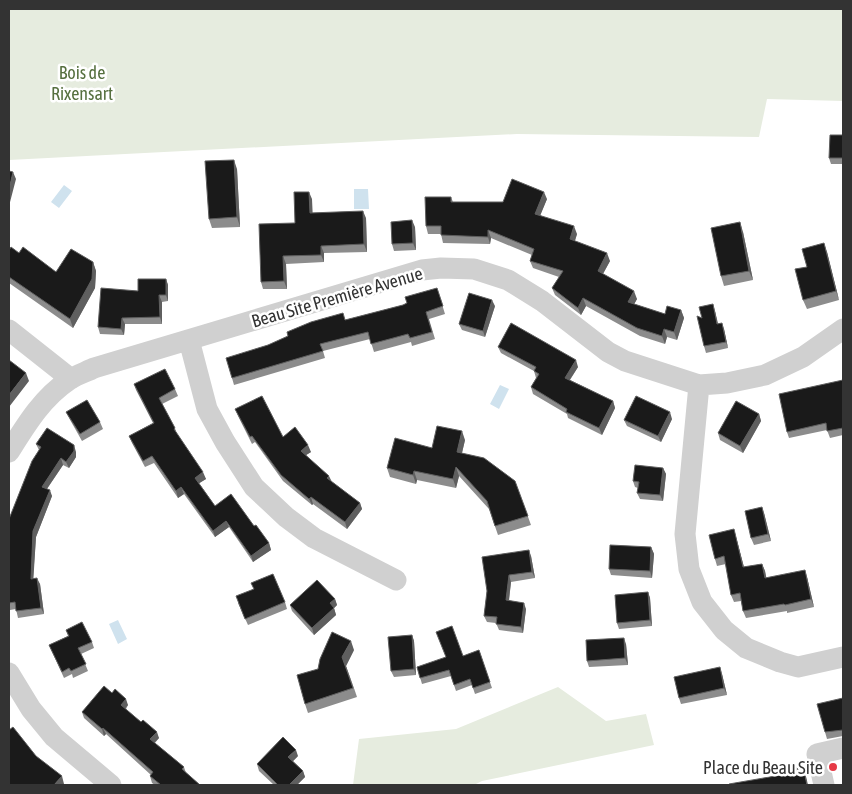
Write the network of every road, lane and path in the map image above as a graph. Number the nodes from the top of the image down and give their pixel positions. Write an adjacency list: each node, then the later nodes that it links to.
1 (843, 329): 5 (street, Beau Site Première Avenue)
2 (9, 330): 4 (street)
3 (189, 340): 4 (street, Beau Site Première Avenue); 5 (street, Beau Site Première Avenue); 7 (street)
4 (70, 379): 6 (street, Beau Site Première Avenue)
5 (699, 385): 8 (street)
6 (9, 452)
7 (396, 580)
8 (843, 658)
9 (9, 673): 11 (street)
10 (843, 748): 12 (street)
11 (106, 784)
12 (824, 785)

